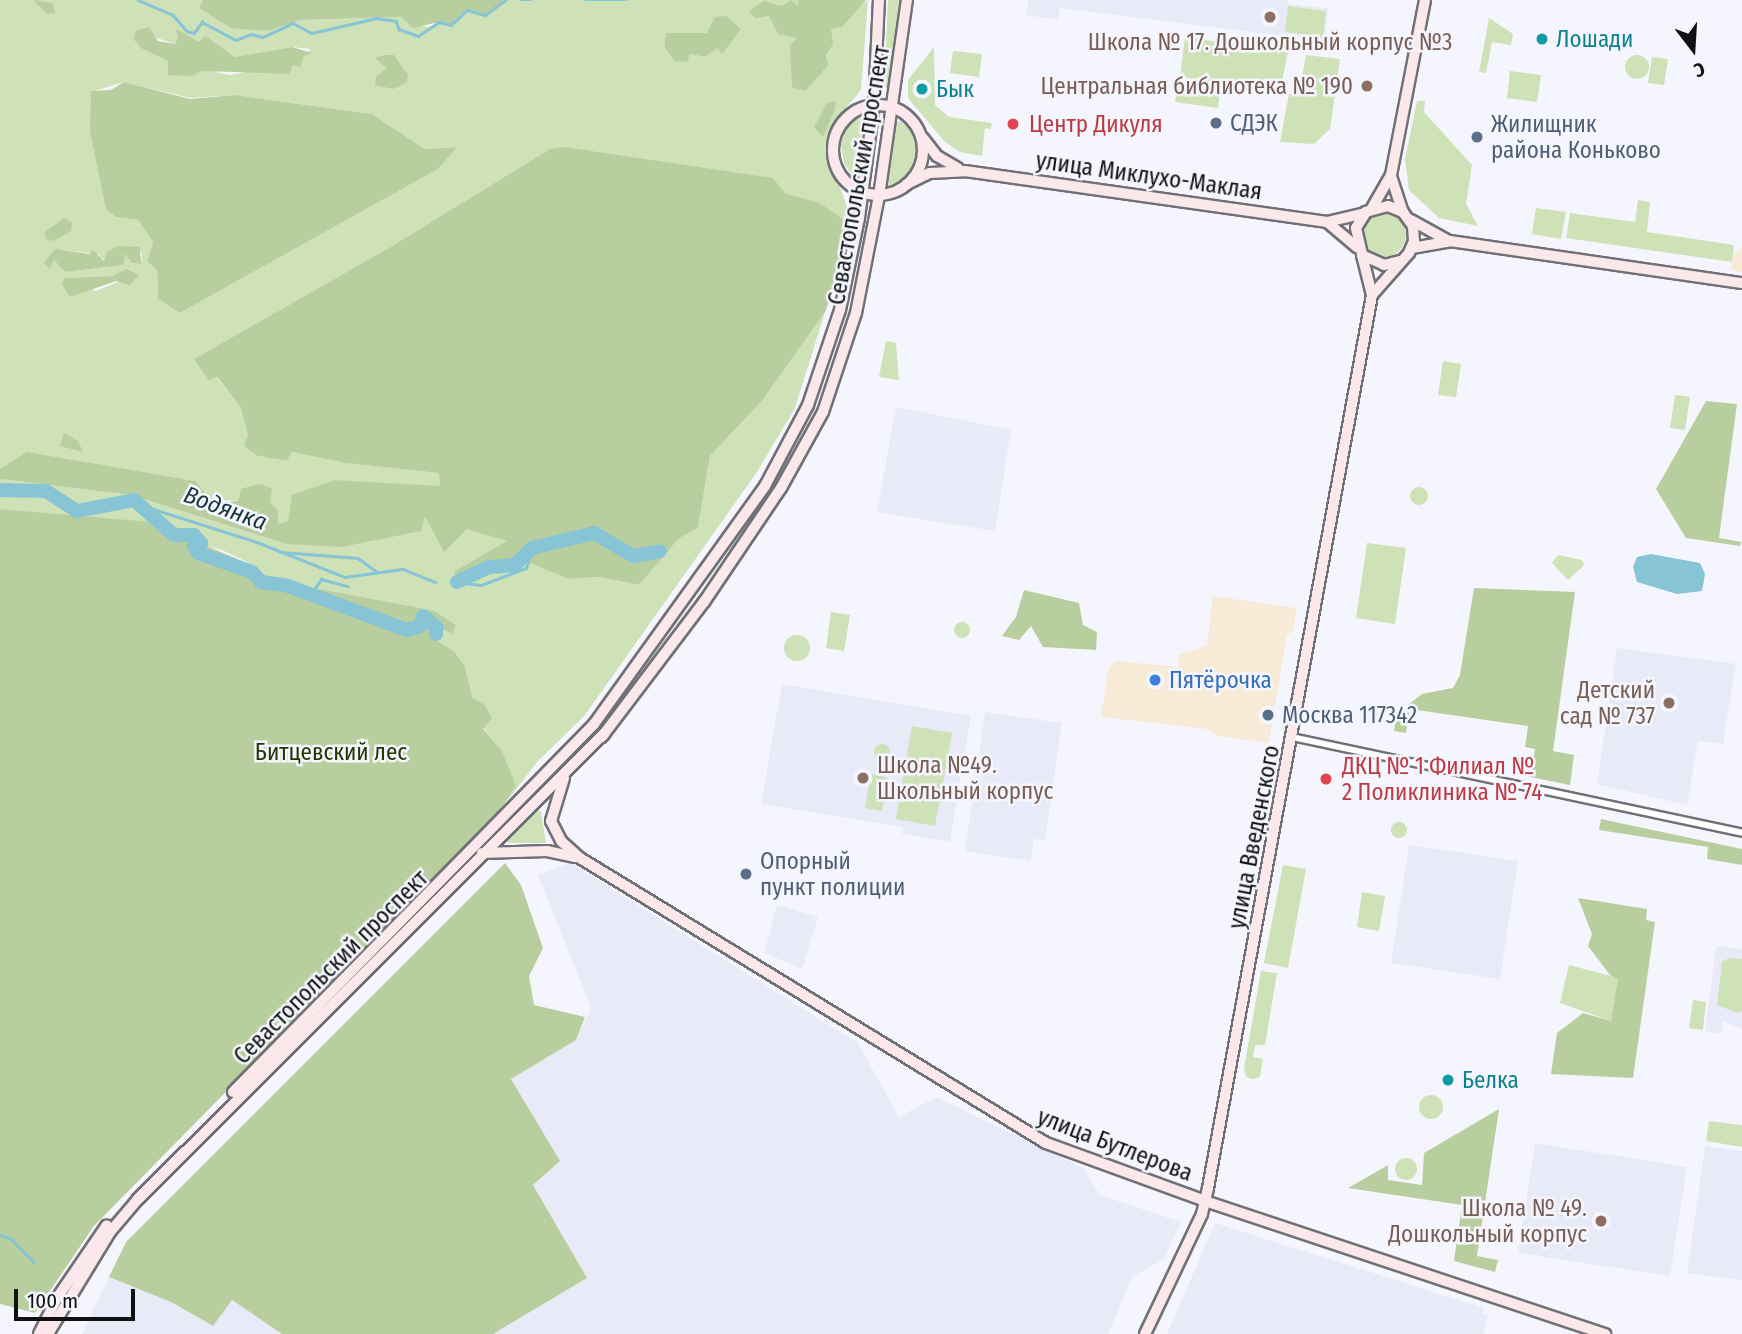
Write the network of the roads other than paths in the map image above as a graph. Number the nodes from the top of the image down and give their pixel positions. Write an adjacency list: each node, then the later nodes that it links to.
1 (879, 0): 4 (main road, Севастопольский проспект)
2 (907, 0): 5 (main road, Севастопольский проспект)
3 (1425, 0): 8 (main road)
4 (874, 105): 5 (main road); 10 (main road, Севастопольский проспект); 10 (main road)
5 (892, 107): 6 (main road, улица Миклухо-Маклая); 11 (main road, Севастопольский проспект)
6 (917, 128): 7 (main road, улица Миклухо-Маклая); 9 (main road)
7 (965, 171): 9 (main road, улица Миклухо-Маклая); 14 (main road, улица Миклухо-Маклая)
8 (1391, 174): 12 (main road); 13 (main road)
9 (908, 184): 11 (main road, улица Миклухо-Маклая)
10 (862, 194): 11 (main road); 21 (main road, Севастопольский проспект)
11 (879, 196): 22 (main road, Севастопольский проспект)
12 (1369, 210): 13 (main road); 14 (main road, улица Миклухо-Маклая); 17 (main road)
13 (1406, 216): 15 (main road); 16 (main road)
14 (1327, 222): 17 (main road)
15 (1450, 241): 16 (main road); 19 (main road)
16 (1412, 248): 18 (main road)
17 (1360, 251): 18 (main road); 20 (main road, улица Введенского)
18 (1400, 261): 20 (main road, улица Введенского)
19 (1742, 283)
20 (1372, 295): 23 (main road, улица Введенского)
21 (662, 634): 22 (street); 29 (main road, Севастопольский проспект)
22 (674, 644): 24 (main road, Севастопольский проспект)
23 (1292, 737): 25 (street); 28 (main road, улица Введенского)
24 (567, 772): 26 (main road, Севастопольский проспект); 27 (main road, улица Бутлерова)
25 (1742, 833)
26 (482, 853): 27 (main road, улица Бутлерова); 30 (main road, Севастопольский проспект)
27 (580, 858): 28 (main road, улица Бутлерова)
28 (1205, 1201): 31 (main road, улица Введенского); 32 (main road, улица Бутлерова)
29 (39, 1334)
30 (48, 1334)
31 (1145, 1334)
32 (1605, 1334)

